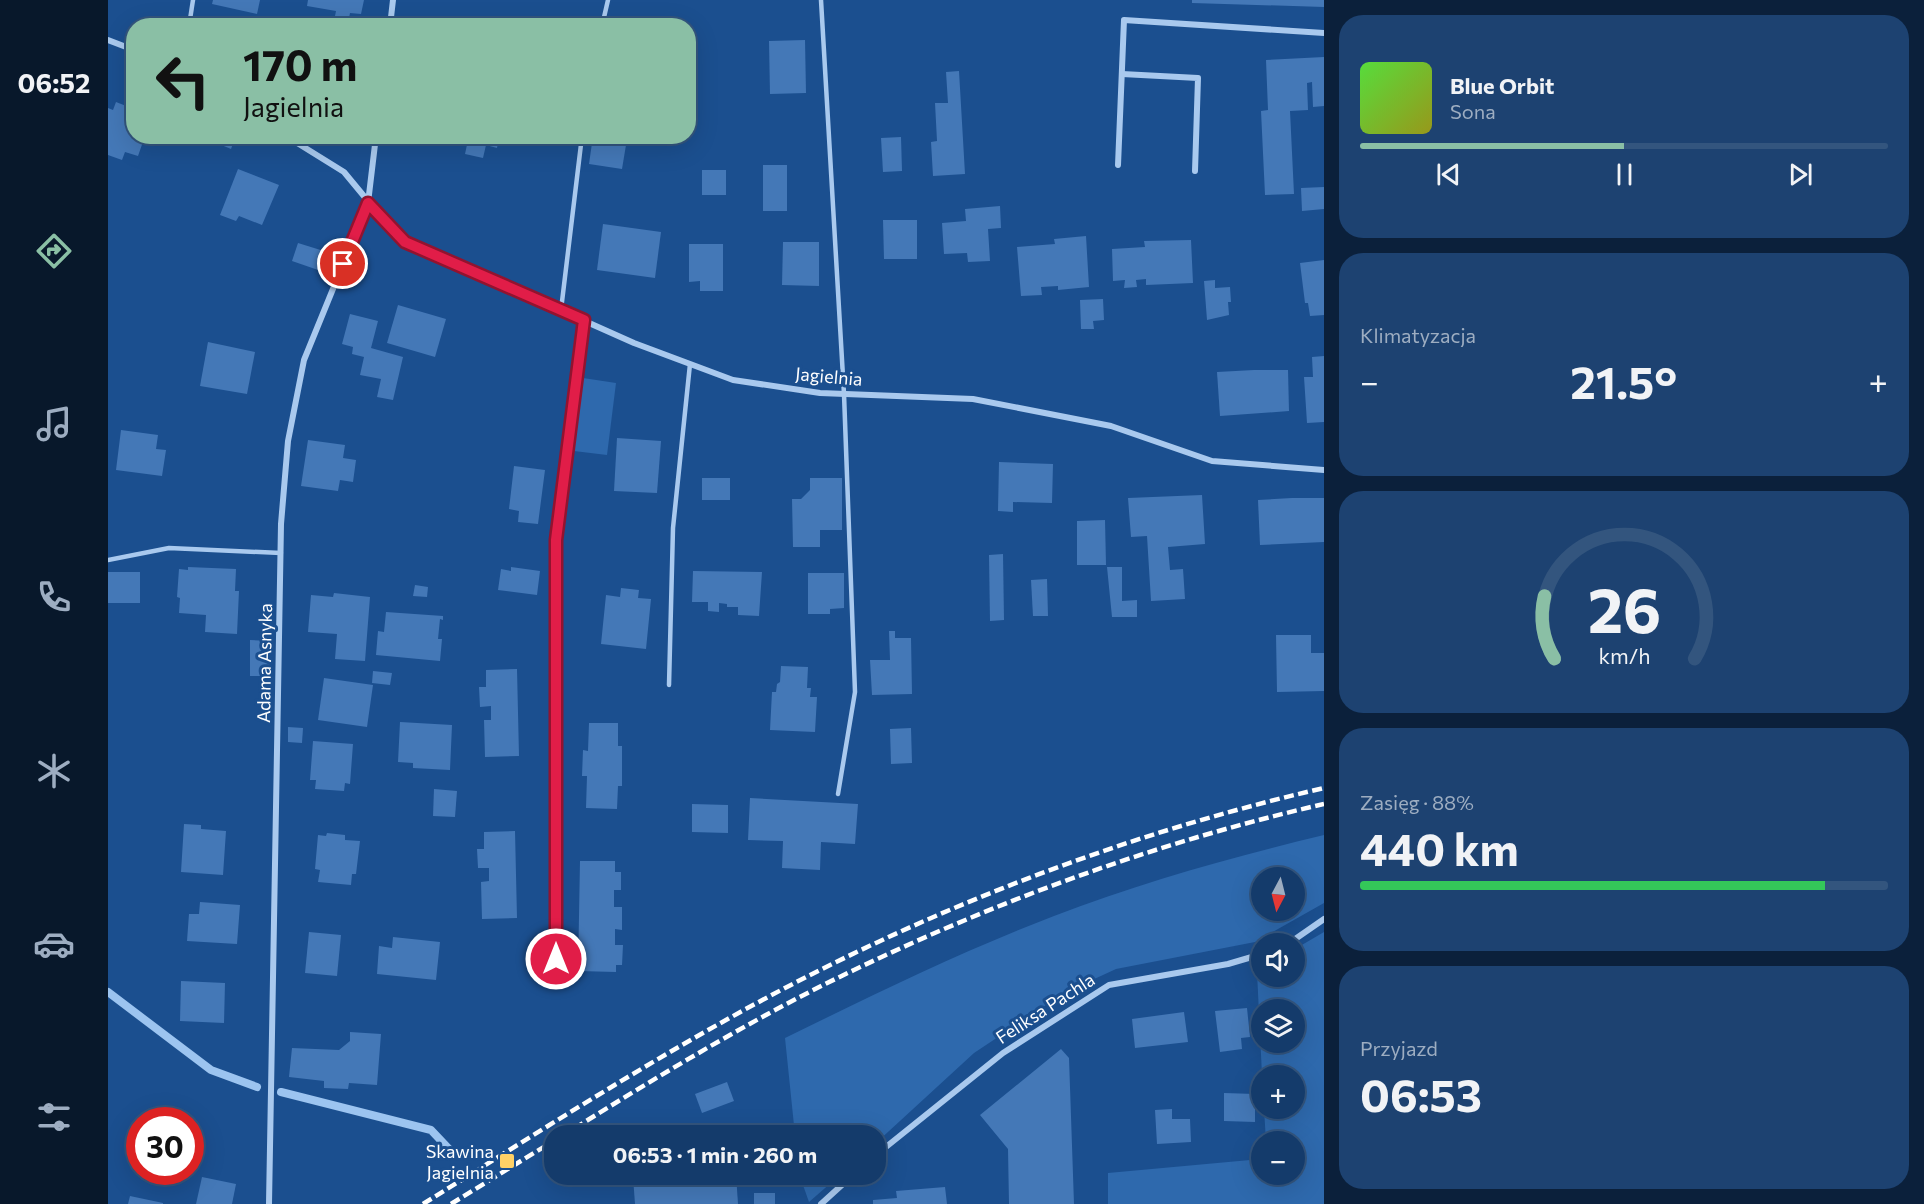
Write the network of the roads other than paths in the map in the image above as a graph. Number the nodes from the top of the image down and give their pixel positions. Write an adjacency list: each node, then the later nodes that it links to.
1 (193, 0): 5 (lane)
2 (393, 0): 6 (street)
3 (608, 0): 7 (lane)
4 (821, 0): 21 (lane)
5 (190, 18)
6 (391, 18)
7 (604, 18)
8 (1324, 33): 11 (street)
9 (108, 40): 10 (street)
10 (126, 48)
11 (1122, 74): 15 (street); 16 (street)
12 (299, 144): 17 (street, Jagielnia)
13 (375, 144): 17 (street, Adama Asnyka)
14 (581, 144): 18 (lane)
15 (1118, 165)
16 (1196, 171)
17 (368, 203): 18 (street, Jagielnia); 23 (street, Adama Asnyka)
18 (561, 310): 19 (street, Jagielnia)
19 (584, 320): 20 (street, Jagielnia); 30 (street)
20 (690, 364): 21 (street, Jagielnia); 25 (lane)
21 (844, 394): 22 (street, Jagielnia); 26 (lane)
22 (1324, 470)
23 (281, 553): 24 (lane); 33 (street, Adama Asnyka)
24 (108, 560)
25 (669, 685)
26 (838, 794)
27 (1324, 919): 28 (street)
28 (1304, 933)
29 (1251, 957): 31 (street, Feliksa Pachla)
30 (556, 983)
31 (886, 1147)
32 (842, 1185): 34 (street)
33 (269, 1204)
34 (821, 1204)

